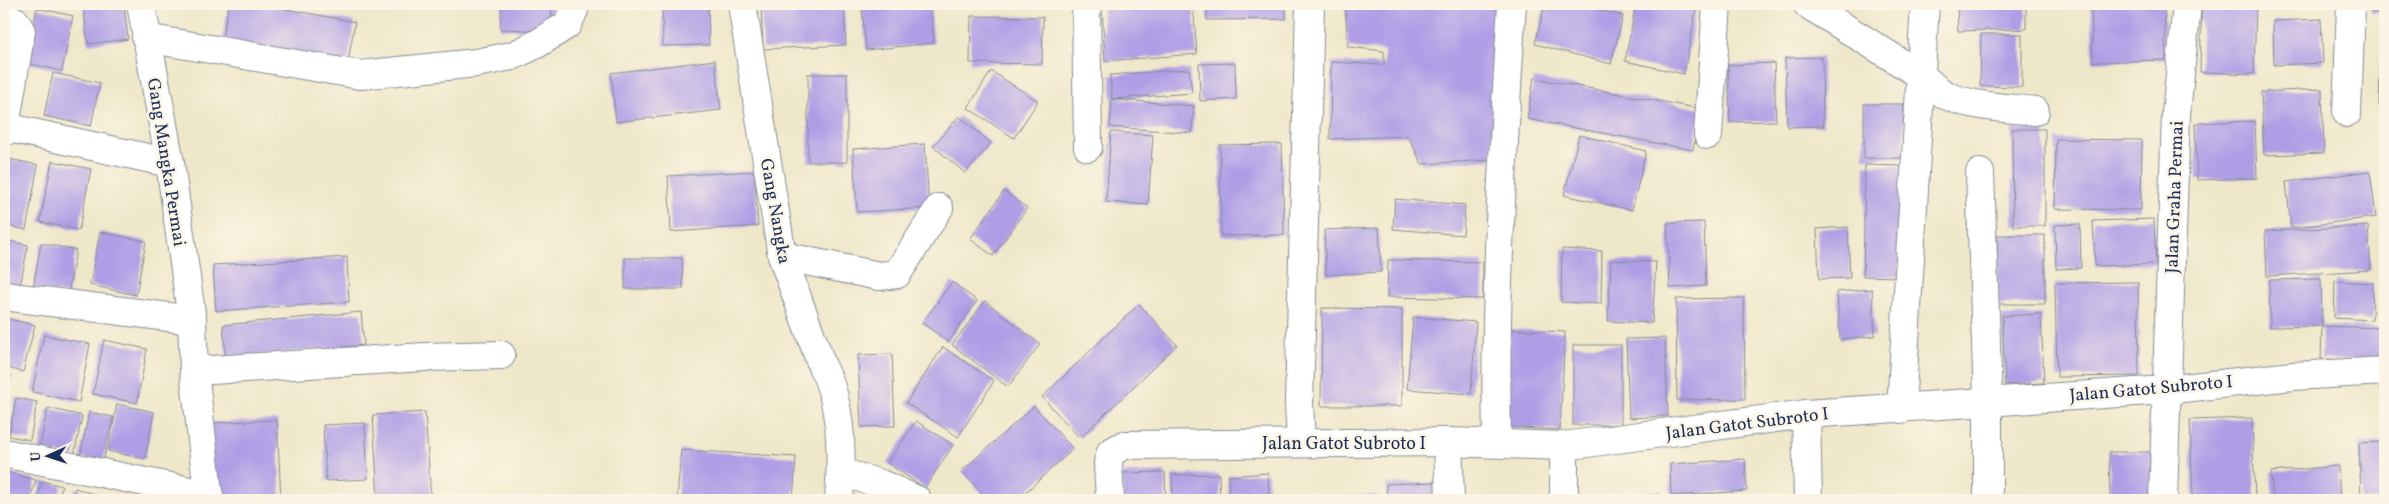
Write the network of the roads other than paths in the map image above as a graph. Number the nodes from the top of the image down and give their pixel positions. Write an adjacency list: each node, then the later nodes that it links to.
1 (140, 4): 13 (street, Gang Mangka Permai)
2 (574, 4): 13 (street)
3 (742, 4): 23 (street, Gang Nangka)
4 (1086, 4): 19 (street)
5 (1310, 4): 34 (street)
6 (1512, 4): 35 (street)
7 (1716, 4): 18 (street)
8 (1807, 4): 14 (street)
9 (1925, 4): 14 (street)
10 (2186, 4): 29 (street, Jalan Graha Permai)
11 (2351, 4): 16 (street)
12 (4, 18): 17 (street)
13 (146, 38): 20 (street, Gang Mangka Permai)
14 (1922, 76): 15 (street); 31 (street)
15 (2035, 111)
16 (2347, 112)
17 (4, 129): 20 (street)
18 (1708, 135)
19 (1088, 147)
20 (170, 163): 25 (street, Gang Mangka Permai)
21 (1980, 173): 30 (street)
22 (939, 208): 23 (street)
23 (782, 256): 38 (street, Gang Nangka)
24 (4, 296): 25 (street)
25 (192, 320): 28 (street, Gang Mangka Permai)
26 (501, 355): 28 (street)
27 (2385, 371): 29 (street, Jalan Gatot Subroto I)
28 (194, 372): 39 (street, Gang Mangka Permai)
29 (2165, 390): 30 (street, Jalan Gatot Subroto I); 47 (street, Jalan Graha Permai)
30 (1988, 400): 31 (street, Jalan Gatot Subroto I); 46 (street)
31 (1901, 409): 32 (street, Jalan Gatot Subroto I)
32 (1806, 414): 36 (street, Jalan Gatot Subroto I); 45 (street)
33 (1448, 442): 34 (street, Jalan Gatot Subroto I); 35 (street, Jalan Gatot Subroto I); 43 (street)
34 (1301, 443): 42 (street, Jalan Gatot Subroto I)
35 (1497, 443): 36 (street, Jalan Gatot Subroto I)
36 (1564, 446): 44 (street)
37 (4, 453): 39 (street)
38 (841, 472): 40 (street, Gang Nangka); 41 (street)
39 (209, 497)
40 (840, 500)
41 (917, 500)
42 (1110, 500)
43 (1450, 500)
44 (1564, 500)
45 (1808, 500)
46 (1988, 500)
47 (2163, 500)

